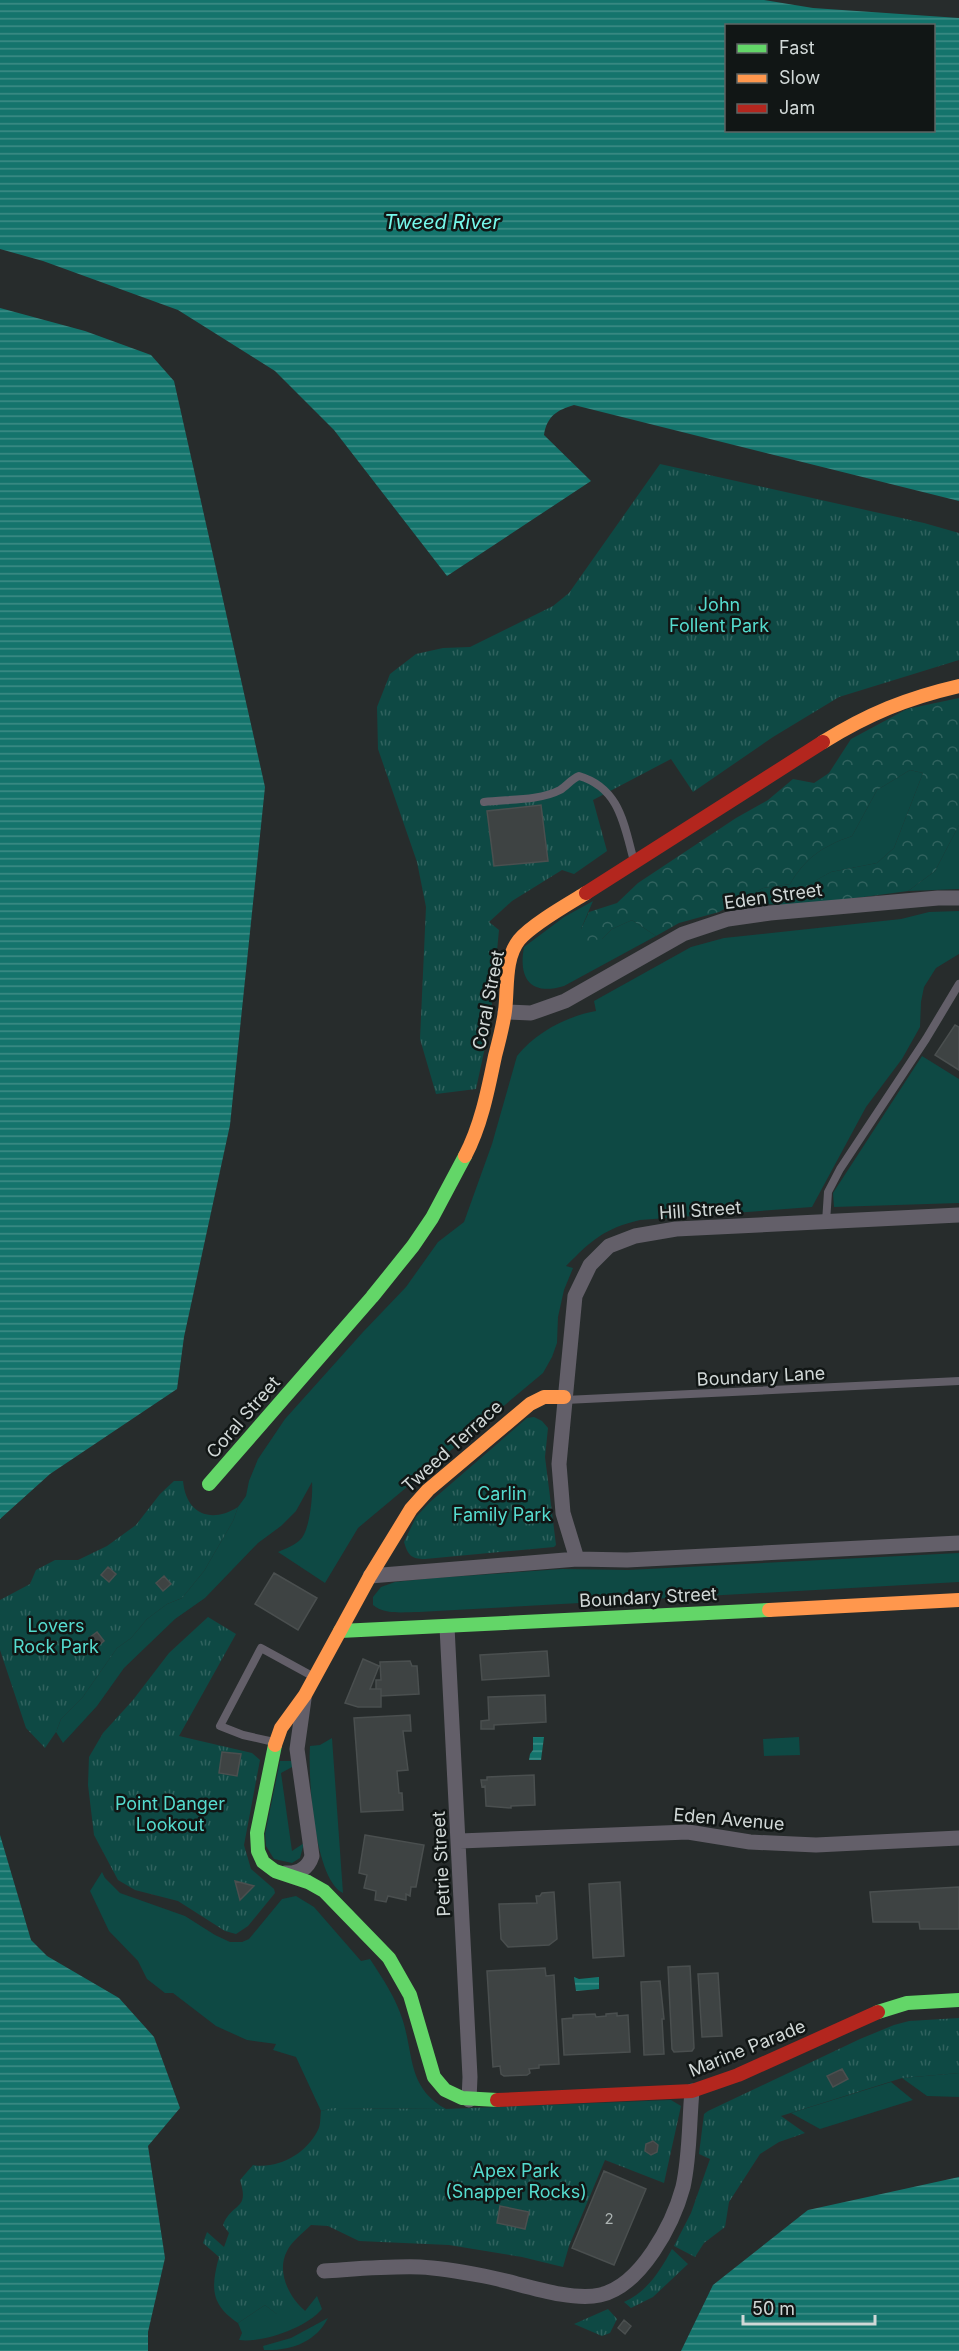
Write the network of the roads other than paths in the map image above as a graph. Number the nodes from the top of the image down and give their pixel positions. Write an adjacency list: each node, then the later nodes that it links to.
1 (959, 686): 3 (street, Coral Street)
2 (484, 802): 3 (lane)
3 (635, 862): 6 (street, Coral Street)
4 (959, 898): 6 (street, Eden Street)
5 (959, 984): 8 (lane)
6 (505, 1012): 11 (street, Coral Street)
7 (959, 1215): 8 (street, Hill Street)
8 (826, 1221): 10 (street, Hill Street)
9 (959, 1381): 10 (lane, Boundary Lane)
10 (564, 1399): 13 (street); 14 (street, Tweed Terrace)
11 (209, 1484)
12 (959, 1543): 13 (street)
13 (577, 1559): 14 (street)
14 (370, 1576): 17 (street, Tweed Terrace)
15 (959, 1600): 16 (street, Boundary Street)
16 (447, 1627): 17 (street, Boundary Street); 23 (street, Petrie Street)
17 (340, 1631): 18 (street, Tweed Terrace)
18 (314, 1677): 19 (street, Tweed Terrace); 20 (lane)
19 (305, 1695): 20 (street, Tweed Terrace); 21 (street, Tweed Terrace)
20 (275, 1742): 21 (street); 25 (street, Tweed Terrace)
21 (297, 1744): 24 (street, Tweed Terrace)
22 (959, 1838): 23 (street, Eden Avenue)
23 (460, 1841): 29 (street, Petrie Street)
24 (313, 1854): 25 (street); 26 (street, Tweed Terrace)
25 (282, 1873): 26 (street, Tweed Terrace)
26 (328, 1894): 29 (street, Tweed Terrace)
27 (959, 2001): 28 (street, Marine Parade)
28 (692, 2091): 29 (street, Marine Parade); 30 (street)
29 (469, 2100)
30 (324, 2271)

